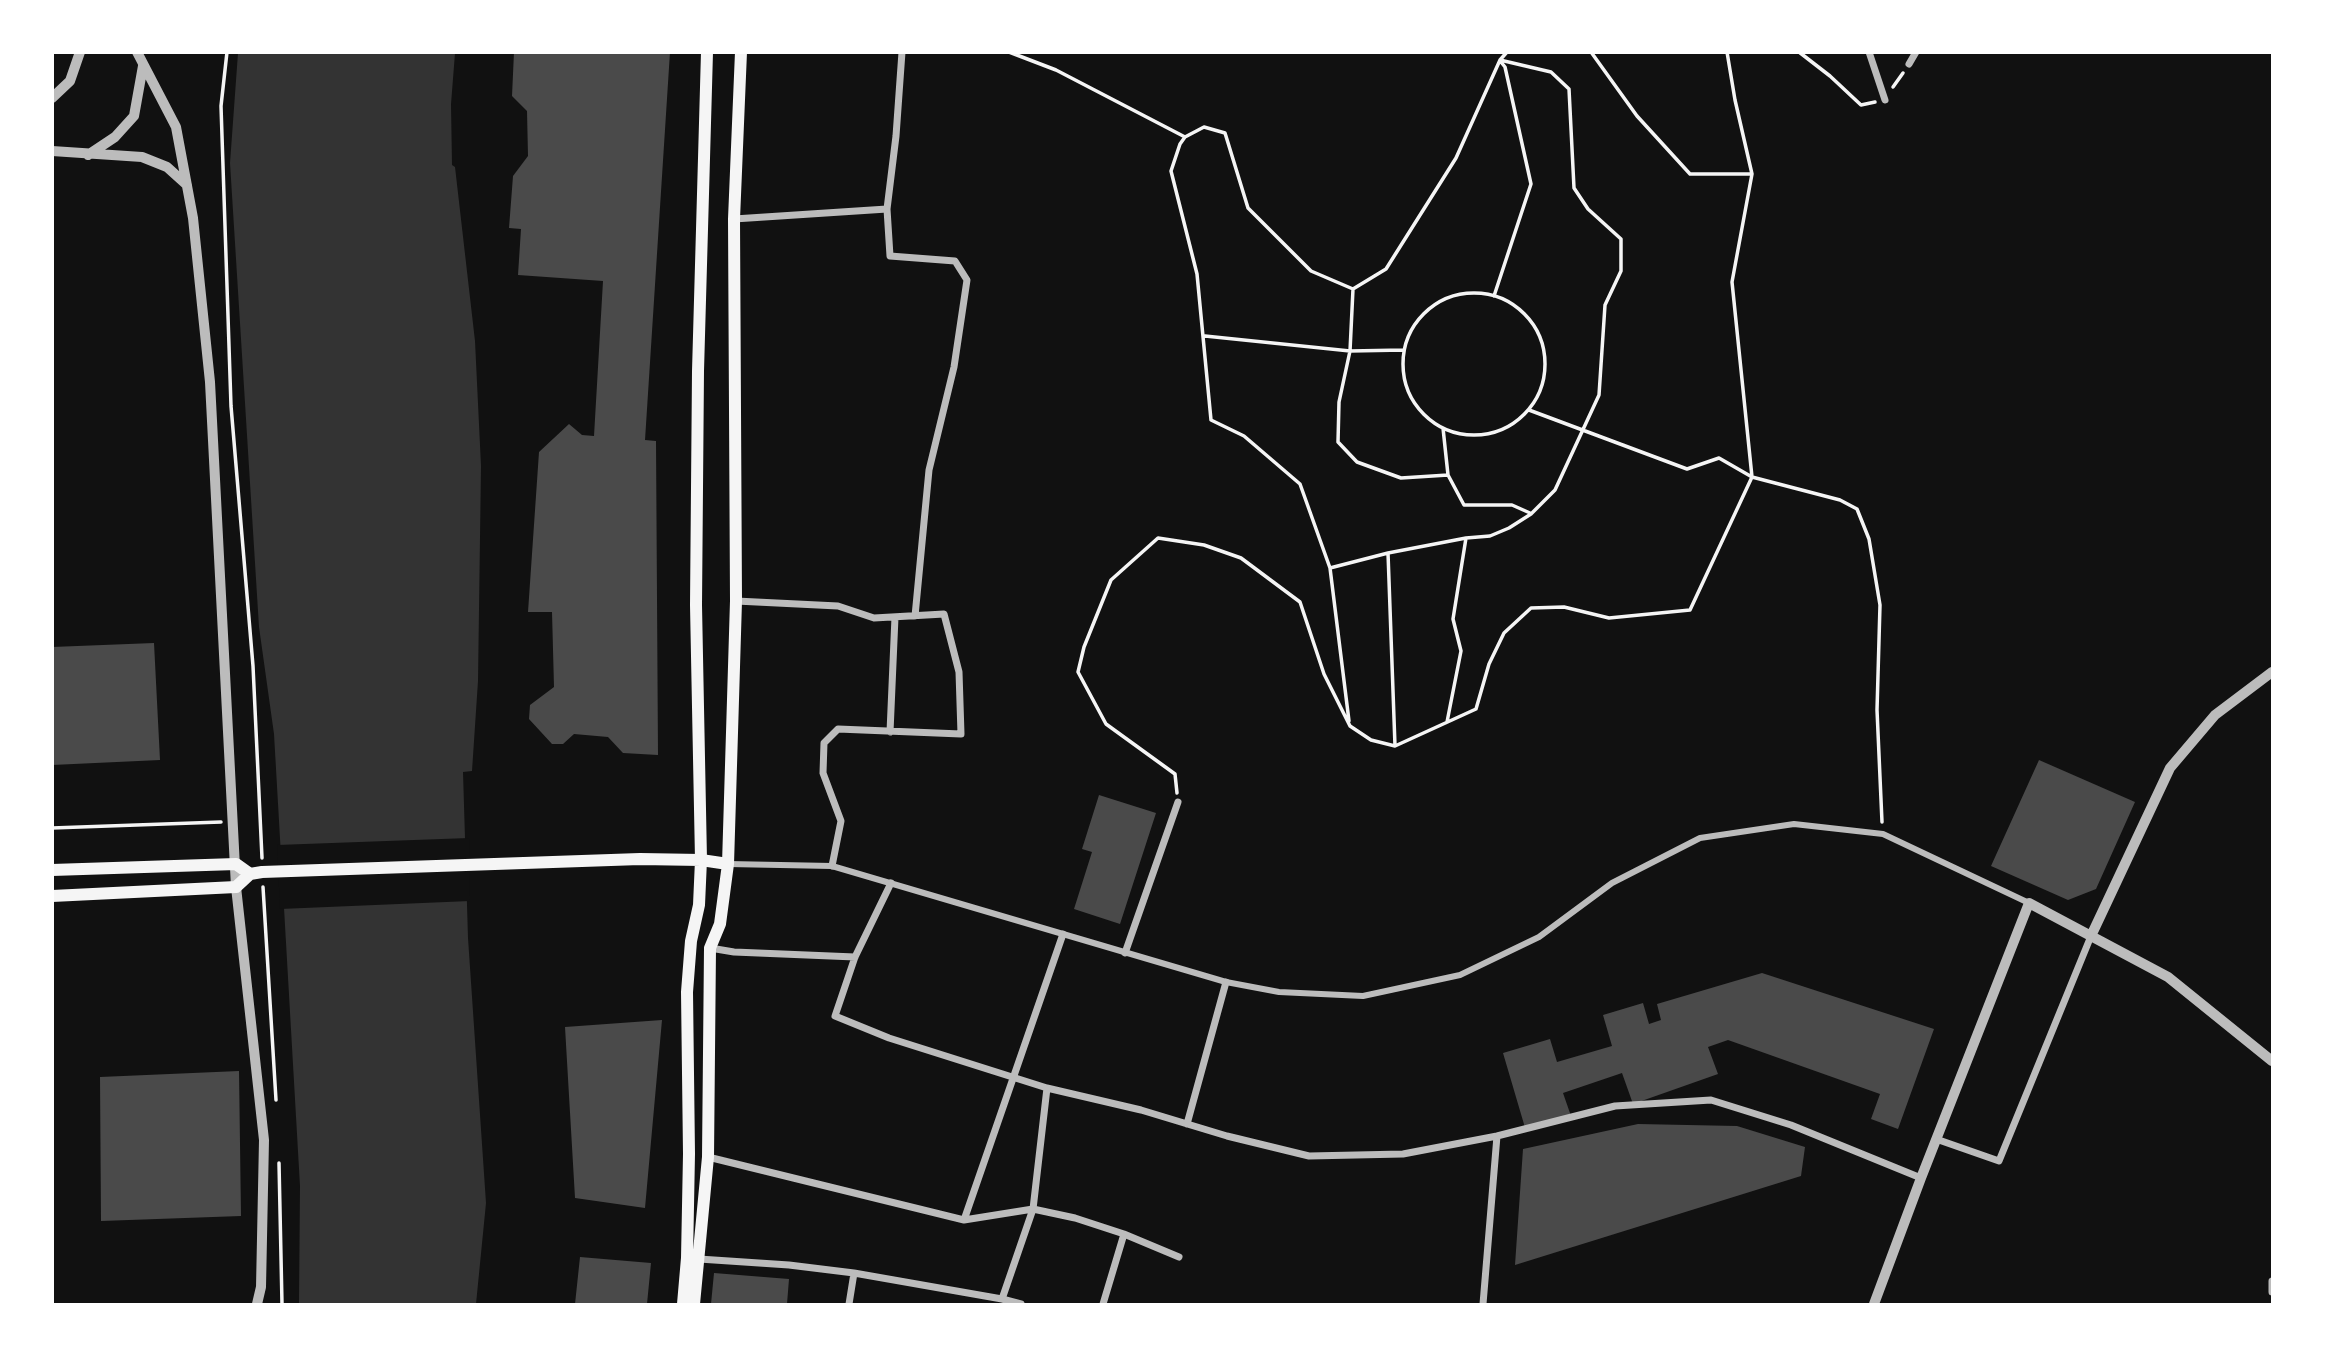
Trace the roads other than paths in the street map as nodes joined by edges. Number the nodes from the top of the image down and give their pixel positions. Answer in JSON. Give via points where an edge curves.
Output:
{"nodes":[{"id":1,"x":80,"y":52,"type":"edge"},
{"id":2,"x":138,"y":52,"type":"edge"},
{"id":3,"x":707,"y":52,"type":"edge"},
{"id":4,"x":741,"y":52,"type":"edge"},
{"id":5,"x":902,"y":52,"type":"edge"},
{"id":6,"x":1869,"y":52,"type":"edge"},
{"id":7,"x":1916,"y":52,"type":"edge"},
{"id":8,"x":1909,"y":64,"type":"road end"},
{"id":9,"x":143,"y":66,"type":"junction"},
{"id":10,"x":52,"y":98,"type":"edge"},
{"id":11,"x":1885,"y":100,"type":"road end"},
{"id":12,"x":52,"y":151,"type":"edge"},
{"id":13,"x":88,"y":155,"type":"junction"},
{"id":14,"x":187,"y":185,"type":"junction"},
{"id":15,"x":887,"y":209,"type":"junction"},
{"id":16,"x":734,"y":219,"type":"junction"},
{"id":17,"x":736,"y":601,"type":"junction"},
{"id":18,"x":915,"y":616,"type":"junction"},
{"id":19,"x":895,"y":617,"type":"junction"},
{"id":20,"x":2273,"y":672,"type":"edge"},
{"id":21,"x":890,"y":732,"type":"junction"},
{"id":22,"x":1178,"y":802,"type":"road end"},
{"id":23,"x":701,"y":860,"type":"junction"},
{"id":24,"x":236,"y":864,"type":"junction"},
{"id":25,"x":728,"y":864,"type":"junction"},
{"id":26,"x":832,"y":866,"type":"junction"},
{"id":27,"x":52,"y":870,"type":"edge"},
{"id":28,"x":260,"y":872,"type":"junction"},
{"id":29,"x":891,"y":883,"type":"junction"},
{"id":30,"x":236,"y":887,"type":"junction"},
{"id":31,"x":52,"y":896,"type":"edge"},
{"id":32,"x":2029,"y":903,"type":"junction"},
{"id":33,"x":1063,"y":934,"type":"junction"},
{"id":34,"x":2091,"y":936,"type":"junction"},
{"id":35,"x":710,"y":948,"type":"junction"},
{"id":36,"x":1125,"y":953,"type":"junction"},
{"id":37,"x":855,"y":957,"type":"junction"},
{"id":38,"x":1226,"y":982,"type":"junction"},
{"id":39,"x":2273,"y":1061,"type":"edge"},
{"id":40,"x":1014,"y":1077,"type":"junction"},
{"id":41,"x":1047,"y":1088,"type":"junction"},
{"id":42,"x":1187,"y":1124,"type":"junction"},
{"id":43,"x":1497,"y":1136,"type":"junction"},
{"id":44,"x":1936,"y":1139,"type":"junction"},
{"id":45,"x":708,"y":1157,"type":"junction"},
{"id":46,"x":1921,"y":1178,"type":"junction"},
{"id":47,"x":1033,"y":1209,"type":"junction"},
{"id":48,"x":964,"y":1220,"type":"junction"},
{"id":49,"x":1124,"y":1234,"type":"junction"},
{"id":50,"x":1179,"y":1257,"type":"dead end"},
{"id":51,"x":699,"y":1258,"type":"junction"},
{"id":52,"x":854,"y":1273,"type":"junction"},
{"id":53,"x":2273,"y":1281,"type":"edge"},
{"id":54,"x":2273,"y":1292,"type":"edge"},
{"id":55,"x":1002,"y":1299,"type":"junction"},
{"id":56,"x":257,"y":1304,"type":"edge"},
{"id":57,"x":683,"y":1304,"type":"edge"},
{"id":58,"x":694,"y":1304,"type":"edge"},
{"id":59,"x":849,"y":1304,"type":"edge"},
{"id":60,"x":1021,"y":1304,"type":"edge"},
{"id":61,"x":1103,"y":1304,"type":"edge"},
{"id":62,"x":1483,"y":1304,"type":"edge"},
{"id":63,"x":1874,"y":1304,"type":"edge"}],
"edges":[{"from":1,"to":10,"type":"street","via":[[70,81]]},
{"from":2,"to":9,"type":"street"},
{"from":3,"to":23,"type":"main road","via":[[696,605]]},
{"from":4,"to":16,"type":"main road"},
{"from":5,"to":15,"type":"street"},
{"from":6,"to":11,"type":"street"},
{"from":7,"to":8,"type":"street"},
{"from":9,"to":13,"type":"street","via":[[134,116],[115,137]]},
{"from":9,"to":14,"type":"street","via":[[176,127]]},
{"from":12,"to":13,"type":"street"},
{"from":13,"to":14,"type":"street","via":[[142,157],[167,167]]},
{"from":14,"to":24,"type":"street","via":[[210,382]]},
{"from":15,"to":16,"type":"street"},
{"from":15,"to":18,"type":"street","via":[[890,256],[955,261],[967,280],[954,367],[929,470]]},
{"from":16,"to":17,"type":"main road"},
{"from":17,"to":19,"type":"street","via":[[838,606],[874,618]]},
{"from":17,"to":25,"type":"main road"},
{"from":18,"to":19,"type":"street"},
{"from":18,"to":21,"type":"street","via":[[944,614],[959,672],[961,734]]},
{"from":19,"to":21,"type":"street"},
{"from":20,"to":34,"type":"street","via":[[2215,715],[2170,768]]},
{"from":21,"to":26,"type":"street","via":[[838,729],[824,743],[823,773],[841,821]]},
{"from":22,"to":36,"type":"street"},
{"from":23,"to":25,"type":"main road"},
{"from":23,"to":28,"type":"main road"},
{"from":23,"to":57,"type":"main road","via":[[687,992],[689,1154]]},
{"from":24,"to":27,"type":"main road"},
{"from":24,"to":28,"type":"main road"},
{"from":24,"to":30,"type":"street"},
{"from":25,"to":26,"type":"street"},
{"from":25,"to":35,"type":"main road","via":[[720,924]]},
{"from":26,"to":29,"type":"street"},
{"from":28,"to":30,"type":"main road"},
{"from":29,"to":33,"type":"street"},
{"from":29,"to":37,"type":"street"},
{"from":30,"to":31,"type":"main road"},
{"from":30,"to":56,"type":"street","via":[[264,1140]]},
{"from":32,"to":34,"type":"street"},
{"from":32,"to":38,"type":"street","via":[[1883,834],[1794,824],[1700,838],[1612,883],[1539,937],[1460,975],[1363,996],[1279,992]]},
{"from":32,"to":44,"type":"street"},
{"from":33,"to":36,"type":"street"},
{"from":33,"to":40,"type":"street"},
{"from":34,"to":39,"type":"street","via":[[2168,976]]},
{"from":34,"to":44,"type":"street","via":[[1998,1161]]},
{"from":35,"to":37,"type":"street"},
{"from":35,"to":45,"type":"main road"},
{"from":36,"to":38,"type":"street"},
{"from":37,"to":40,"type":"street","via":[[835,1016]]},
{"from":38,"to":42,"type":"street"},
{"from":40,"to":41,"type":"street"},
{"from":40,"to":48,"type":"street"},
{"from":41,"to":42,"type":"street"},
{"from":41,"to":47,"type":"street"},
{"from":42,"to":43,"type":"street","via":[[1309,1156],[1403,1154]]},
{"from":43,"to":46,"type":"street","via":[[1615,1106],[1711,1100],[1791,1125]]},
{"from":43,"to":62,"type":"street"},
{"from":44,"to":46,"type":"street"},
{"from":45,"to":48,"type":"street"},
{"from":45,"to":51,"type":"main road"},
{"from":46,"to":63,"type":"street"},
{"from":47,"to":48,"type":"street"},
{"from":47,"to":49,"type":"street"},
{"from":47,"to":55,"type":"street"},
{"from":49,"to":50,"type":"street"},
{"from":49,"to":61,"type":"street"},
{"from":51,"to":52,"type":"street"},
{"from":51,"to":58,"type":"main road"},
{"from":52,"to":55,"type":"street"},
{"from":52,"to":59,"type":"street"},
{"from":53,"to":54,"type":"street"},
{"from":55,"to":60,"type":"street"}]}
